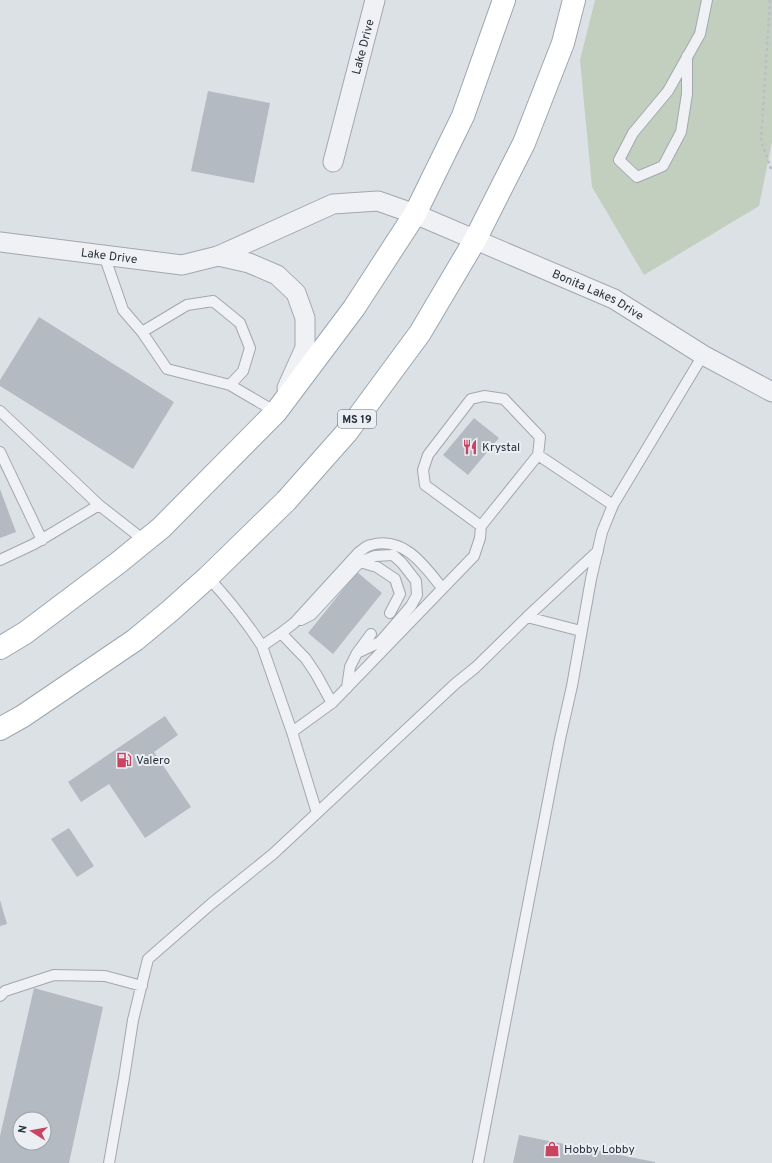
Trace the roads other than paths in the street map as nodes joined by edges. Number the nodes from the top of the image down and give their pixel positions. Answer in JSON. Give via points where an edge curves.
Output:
{"nodes":[{"id":1,"x":375,"y":0,"type":"edge"},
{"id":2,"x":504,"y":0,"type":"edge"},
{"id":3,"x":574,"y":0,"type":"edge"},
{"id":4,"x":706,"y":0,"type":"edge"},
{"id":5,"x":687,"y":56,"type":"junction"},
{"id":6,"x":333,"y":162,"type":"dead end"},
{"id":7,"x":415,"y":214,"type":"junction"},
{"id":8,"x":475,"y":240,"type":"junction"},
{"id":9,"x":0,"y":242,"type":"edge"},
{"id":10,"x":104,"y":255,"type":"junction"},
{"id":11,"x":218,"y":256,"type":"junction"},
{"id":12,"x":142,"y":332,"type":"junction"},
{"id":13,"x":704,"y":355,"type":"junction"},
{"id":14,"x":230,"y":385,"type":"junction"},
{"id":15,"x":772,"y":392,"type":"edge"},
{"id":16,"x":0,"y":411,"type":"edge"},
{"id":17,"x":276,"y":412,"type":"junction"},
{"id":18,"x":0,"y":452,"type":"edge"},
{"id":19,"x":538,"y":455,"type":"junction"},
{"id":20,"x":613,"y":504,"type":"junction"},
{"id":21,"x":99,"y":505,"type":"junction"},
{"id":22,"x":481,"y":526,"type":"junction"},
{"id":23,"x":42,"y":540,"type":"junction"},
{"id":24,"x":145,"y":541,"type":"junction"},
{"id":25,"x":598,"y":551,"type":"junction"},
{"id":26,"x":0,"y":560,"type":"edge"},
{"id":27,"x":360,"y":562,"type":"junction"},
{"id":28,"x":208,"y":577,"type":"junction"},
{"id":29,"x":442,"y":588,"type":"junction"},
{"id":30,"x":390,"y":613,"type":"dead end"},
{"id":31,"x":527,"y":617,"type":"junction"},
{"id":32,"x":294,"y":623,"type":"junction"},
{"id":33,"x":581,"y":631,"type":"junction"},
{"id":34,"x":281,"y":633,"type":"junction"},
{"id":35,"x":371,"y":634,"type":"dead end"},
{"id":36,"x":262,"y":646,"type":"junction"},
{"id":37,"x":0,"y":648,"type":"edge"},
{"id":38,"x":357,"y":653,"type":"junction"},
{"id":39,"x":347,"y":688,"type":"junction"},
{"id":40,"x":332,"y":703,"type":"junction"},
{"id":41,"x":0,"y":729,"type":"edge"},
{"id":42,"x":292,"y":732,"type":"junction"},
{"id":43,"x":317,"y":813,"type":"junction"},
{"id":44,"x":142,"y":986,"type":"junction"},
{"id":45,"x":0,"y":996,"type":"edge"},
{"id":46,"x":109,"y":1163,"type":"edge"},
{"id":47,"x":478,"y":1163,"type":"edge"}],
"edges":[{"from":1,"to":6,"type":"street","name":"Lake Drive"},
{"from":2,"to":7,"type":"main road","via":[[463,116]]},
{"from":3,"to":8,"type":"main road","number":"MS 19","via":[[563,43],[524,143]]},
{"from":4,"to":5,"type":"lane","via":[[700,34]]},
{"from":5,"to":5,"type":"lane","via":[[668,91],[633,133],[619,160],[637,177],[663,166],[680,132],[687,94]]},
{"from":7,"to":8,"type":"street","name":"Bonita Lakes Drive"},
{"from":7,"to":11,"type":"street","name":"Lake Drive","via":[[378,201],[333,204]]},
{"from":7,"to":17,"type":"main road","via":[[354,308]]},
{"from":8,"to":13,"type":"street","name":"Bonita Lakes Drive","via":[[614,299]]},
{"from":8,"to":28,"type":"main road","number":"MS 19","via":[[420,333],[347,432],[286,501]]},
{"from":9,"to":10,"type":"street","name":"Lake Drive"},
{"from":10,"to":11,"type":"street","name":"Lake Drive","via":[[182,265]]},
{"from":10,"to":12,"type":"lane","via":[[123,310]]},
{"from":11,"to":17,"type":"street","name":"Lake Drive","via":[[249,263],[277,276],[296,293],[305,318],[305,348]]},
{"from":12,"to":14,"type":"lane","via":[[167,369]]},
{"from":12,"to":14,"type":"lane","via":[[187,304],[213,301],[240,323],[250,348],[243,371]]},
{"from":13,"to":15,"type":"street","name":"Bonita Lakes Drive"},
{"from":13,"to":20,"type":"lane"},
{"from":14,"to":17,"type":"lane"},
{"from":16,"to":21,"type":"lane"},
{"from":17,"to":24,"type":"main road"},
{"from":18,"to":23,"type":"lane"},
{"from":19,"to":20,"type":"lane"},
{"from":19,"to":22,"type":"lane"},
{"from":19,"to":22,"type":"lane","via":[[540,437],[504,399],[484,396],[472,399],[428,455],[423,470],[424,484]]},
{"from":20,"to":25,"type":"lane"},
{"from":21,"to":23,"type":"lane"},
{"from":21,"to":24,"type":"lane"},
{"from":22,"to":29,"type":"lane","via":[[474,556]]},
{"from":23,"to":26,"type":"lane"},
{"from":24,"to":37,"type":"main road","via":[[25,633]]},
{"from":25,"to":31,"type":"lane"},
{"from":25,"to":33,"type":"lane"},
{"from":27,"to":30,"type":"lane","via":[[377,567],[395,579],[400,594]]},
{"from":27,"to":32,"type":"lane","via":[[311,615]]},
{"from":27,"to":38,"type":"lane","via":[[375,556],[392,555],[416,581],[417,595],[411,606],[380,642]]},
{"from":28,"to":36,"type":"lane","via":[[229,600]]},
{"from":28,"to":41,"type":"main road","number":"MS 19","via":[[136,640]]},
{"from":29,"to":32,"type":"lane","via":[[419,560],[401,546],[386,543],[370,545],[358,553]]},
{"from":29,"to":39,"type":"lane"},
{"from":31,"to":33,"type":"lane"},
{"from":31,"to":43,"type":"lane"},
{"from":32,"to":34,"type":"lane"},
{"from":33,"to":47,"type":"lane"},
{"from":34,"to":36,"type":"lane"},
{"from":34,"to":40,"type":"lane","via":[[306,659]]},
{"from":35,"to":38,"type":"lane"},
{"from":36,"to":42,"type":"lane"},
{"from":38,"to":39,"type":"lane","via":[[350,667]]},
{"from":39,"to":40,"type":"lane"},
{"from":40,"to":42,"type":"lane"},
{"from":42,"to":43,"type":"lane"},
{"from":43,"to":44,"type":"lane","via":[[273,854],[148,959]]},
{"from":44,"to":45,"type":"lane","via":[[105,976],[54,976],[5,991]]},
{"from":44,"to":46,"type":"lane","via":[[133,1020]]}]}
